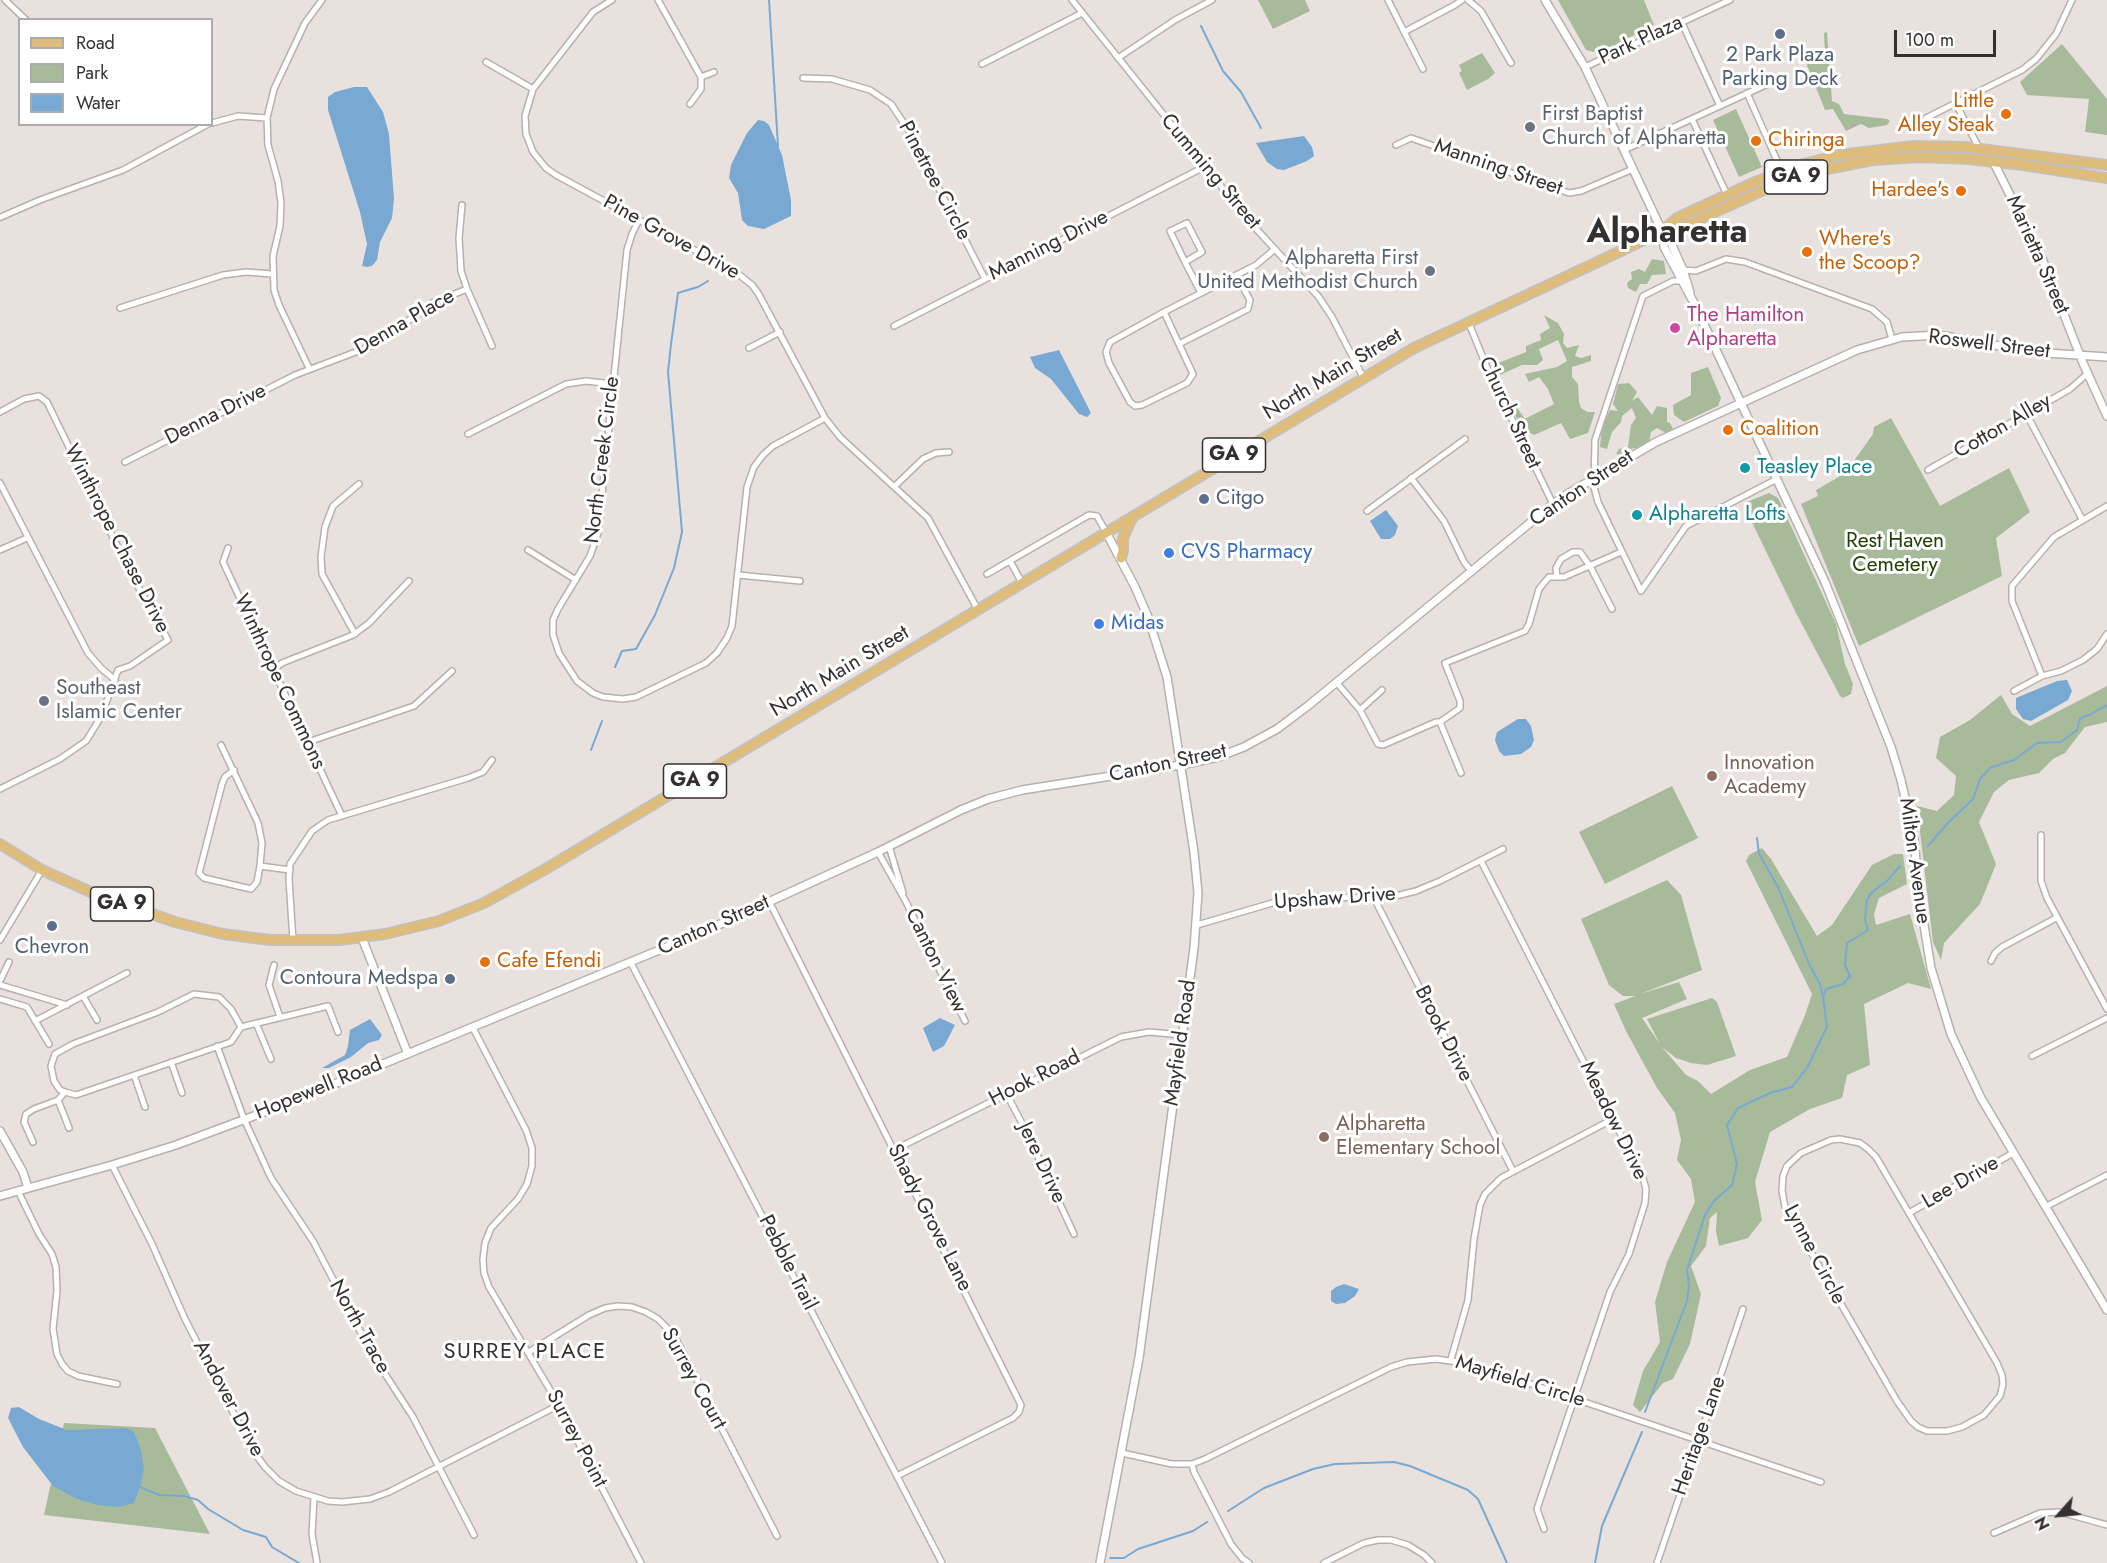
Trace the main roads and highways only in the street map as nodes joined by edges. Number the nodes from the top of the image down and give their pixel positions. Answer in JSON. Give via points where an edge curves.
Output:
{"nodes":[{"id":1,"x":1979,"y":148,"type":"junction"},
{"id":2,"x":2036,"y":157,"type":"junction"},
{"id":3,"x":1939,"y":158,"type":"junction"},
{"id":4,"x":1993,"y":161,"type":"junction"},
{"id":5,"x":2107,"y":165,"type":"edge"},
{"id":6,"x":1784,"y":176,"type":"junction"},
{"id":7,"x":2107,"y":178,"type":"edge"},
{"id":8,"x":1662,"y":231,"type":"junction"},
{"id":9,"x":1132,"y":516,"type":"junction"},
{"id":10,"x":1121,"y":558,"type":"road end"},
{"id":11,"x":0,"y":844,"type":"edge"}],
"edges":[{"from":1,"to":2,"type":"main road","number":"GA 9"},
{"from":1,"to":3,"type":"main road","via":[[1975,154],[1948,153]]},
{"from":1,"to":6,"type":"main road","number":"GA 9","via":[[1914,146],[1872,150],[1819,160]]},
{"from":2,"to":4,"type":"main road","via":[[2029,161],[1998,156]]},
{"from":2,"to":5,"type":"main road","number":"GA 9"},
{"from":3,"to":4,"type":"main road","number":"GA 9"},
{"from":3,"to":6,"type":"main road","number":"GA 9","via":[[1873,160]]},
{"from":4,"to":7,"type":"main road","number":"GA 9"},
{"from":6,"to":8,"type":"main road","number":"GA 9","via":[[1682,227]]},
{"from":6,"to":8,"type":"main road","number":"GA 9","via":[[1728,195],[1677,218]]},
{"from":8,"to":9,"type":"main road","name":"North Main Street","number":"GA 9","via":[[1414,348]]},
{"from":9,"to":10,"type":"main road","via":[[1123,538]]},
{"from":9,"to":11,"type":"main road","name":"North Main Street","number":"GA 9","via":[[508,891],[439,921],[362,938],[315,942],[245,938],[188,926],[98,896],[42,870]]}]}
